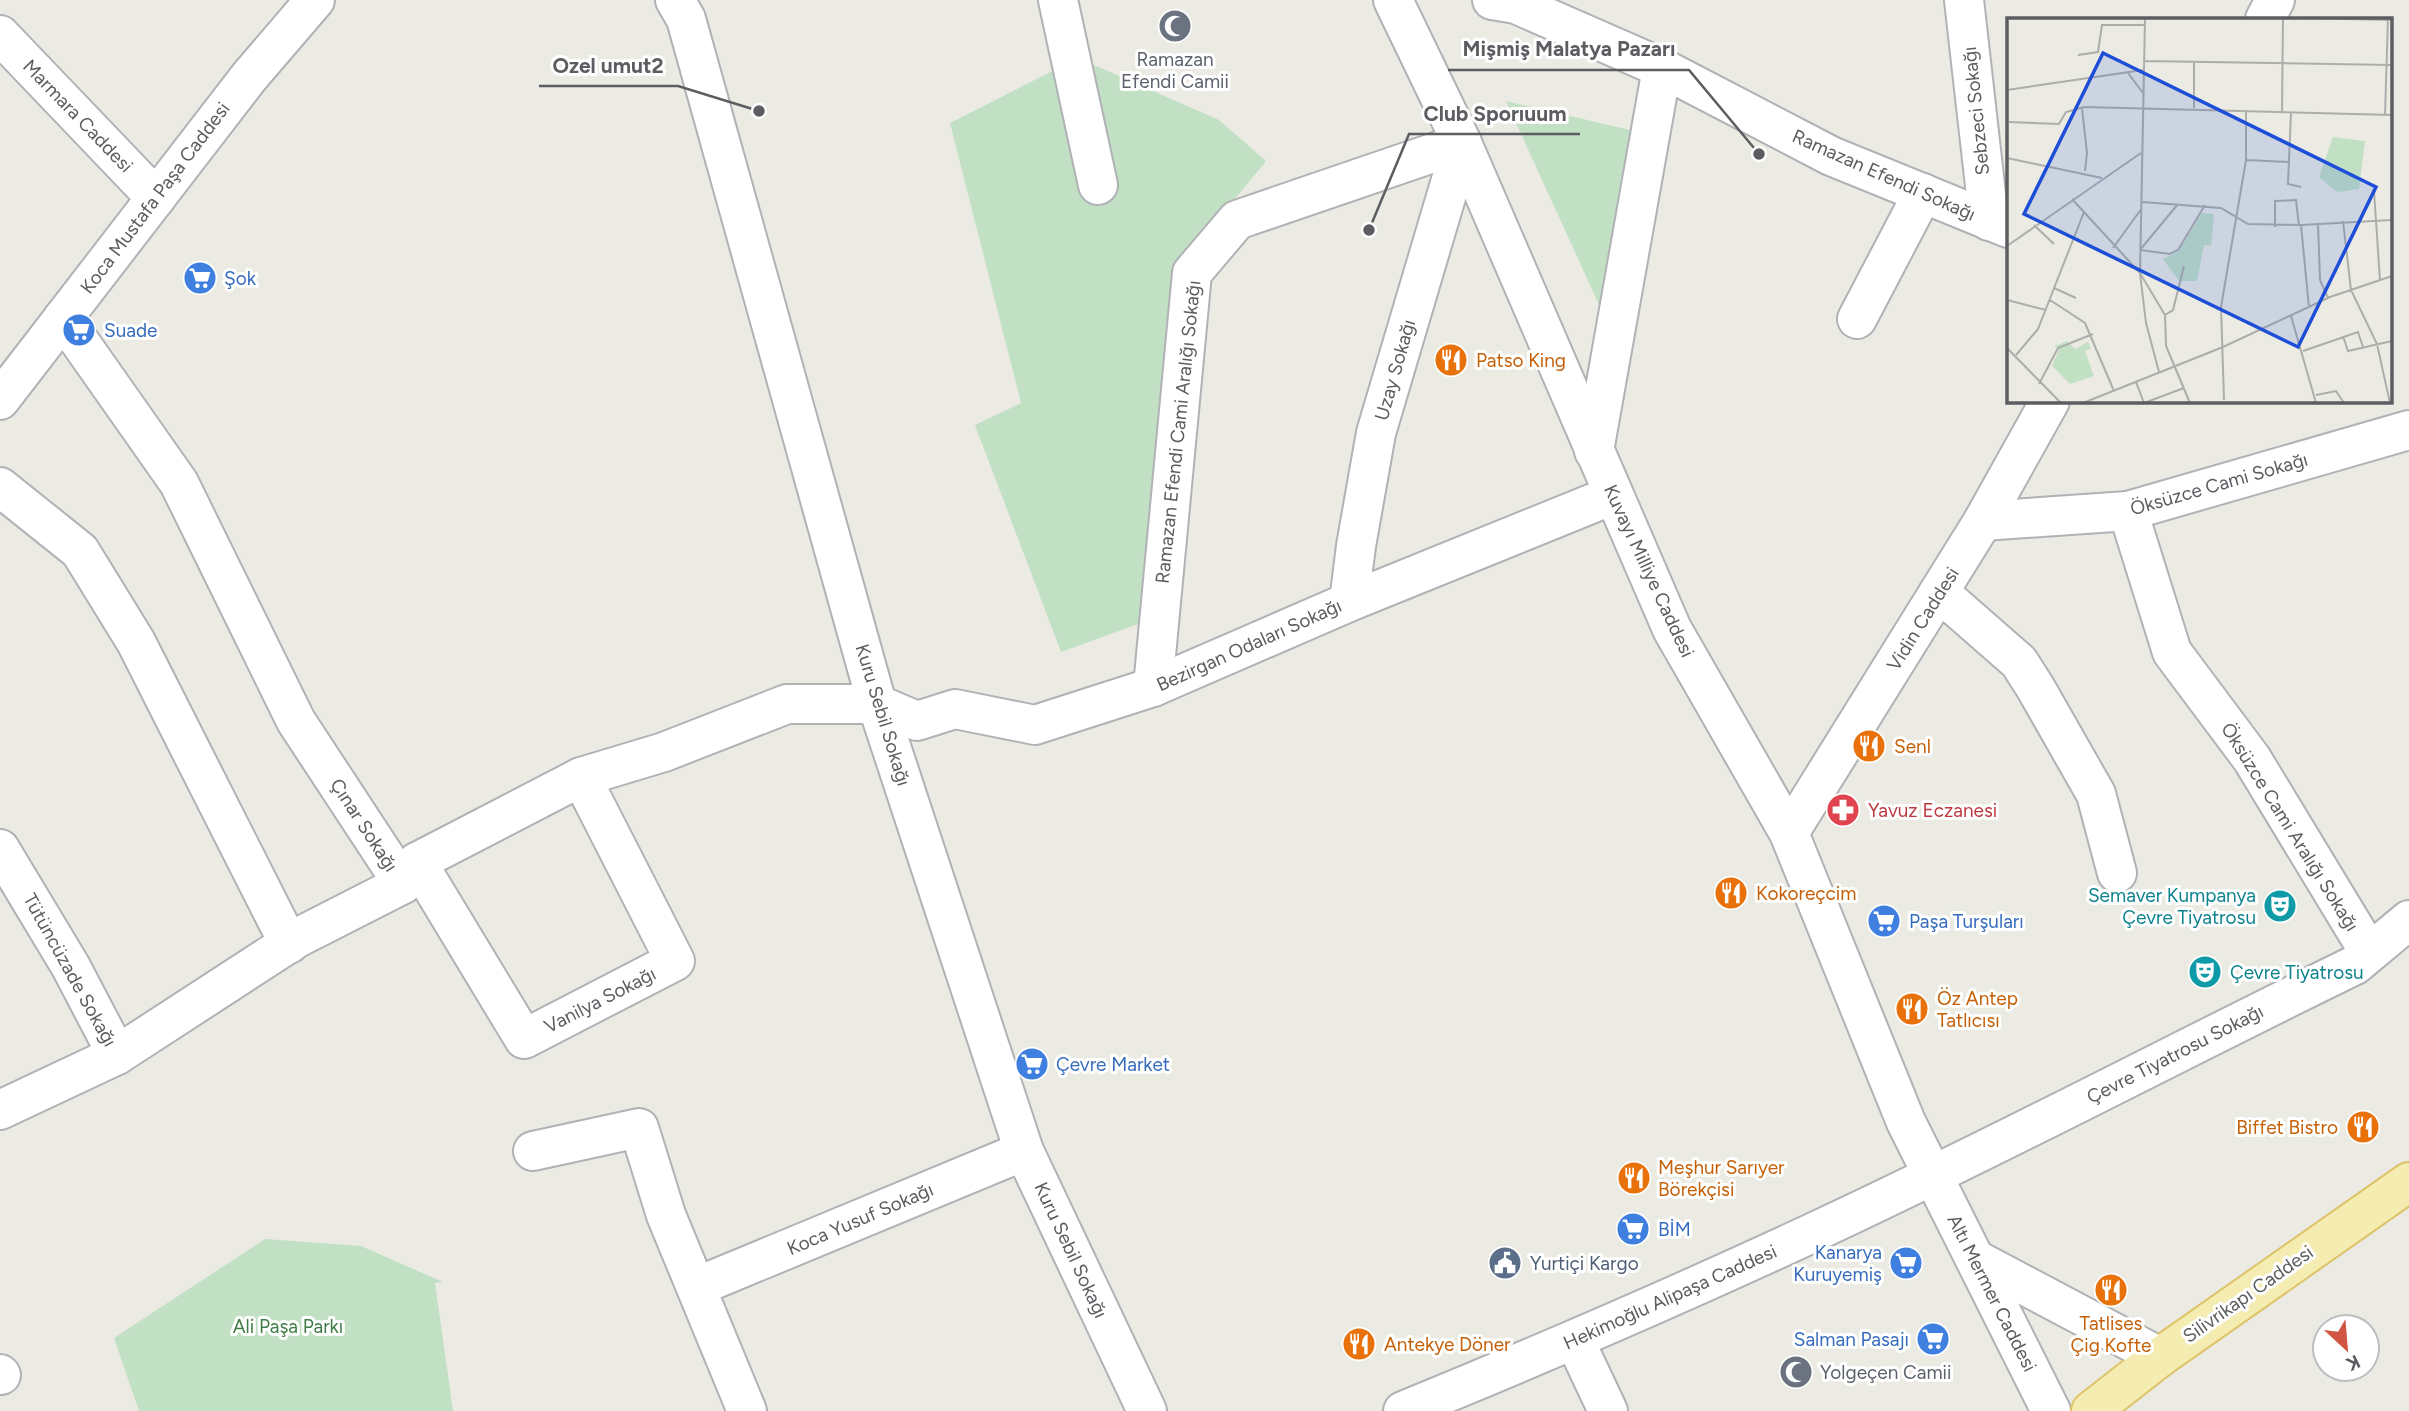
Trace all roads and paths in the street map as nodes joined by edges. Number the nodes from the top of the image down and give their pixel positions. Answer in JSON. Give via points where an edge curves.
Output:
{"nodes":[{"id":1,"x":315,"y":0,"type":"edge"},
{"id":2,"x":675,"y":0,"type":"edge"},
{"id":3,"x":1058,"y":0,"type":"edge"},
{"id":4,"x":1394,"y":0,"type":"edge"},
{"id":5,"x":1492,"y":0,"type":"edge"},
{"id":6,"x":1964,"y":0,"type":"edge"},
{"id":7,"x":2276,"y":0,"type":"edge"},
{"id":8,"x":1544,"y":7,"type":"edge"},
{"id":9,"x":2266,"y":18,"type":"edge"},
{"id":10,"x":0,"y":35,"type":"edge"},
{"id":11,"x":1662,"y":68,"type":"junction"},
{"id":12,"x":1462,"y":143,"type":"junction"},
{"id":13,"x":1098,"y":185,"type":"dead end"},
{"id":14,"x":1923,"y":193,"type":"junction"},
{"id":15,"x":156,"y":198,"type":"junction"},
{"id":16,"x":1998,"y":225,"type":"edge"},
{"id":17,"x":63,"y":318,"type":"junction"},
{"id":18,"x":1857,"y":319,"type":"dead end"},
{"id":19,"x":0,"y":400,"type":"edge"},
{"id":20,"x":2049,"y":402,"type":"edge"},
{"id":21,"x":2409,"y":430,"type":"edge"},
{"id":22,"x":1594,"y":451,"type":"junction"},
{"id":23,"x":0,"y":487,"type":"edge"},
{"id":24,"x":1613,"y":495,"type":"junction"},
{"id":25,"x":2128,"y":511,"type":"junction"},
{"id":26,"x":1983,"y":521,"type":"junction"},
{"id":27,"x":1939,"y":592,"type":"junction"},
{"id":28,"x":1349,"y":601,"type":"junction"},
{"id":29,"x":1153,"y":687,"type":"junction"},
{"id":30,"x":877,"y":704,"type":"junction"},
{"id":31,"x":581,"y":777,"type":"junction"},
{"id":32,"x":1789,"y":833,"type":"junction"},
{"id":33,"x":0,"y":849,"type":"edge"},
{"id":34,"x":410,"y":873,"type":"junction"},
{"id":35,"x":2117,"y":873,"type":"dead end"},
{"id":36,"x":2409,"y":920,"type":"edge"},
{"id":37,"x":289,"y":944,"type":"junction"},
{"id":38,"x":2369,"y":952,"type":"junction"},
{"id":39,"x":117,"y":1055,"type":"junction"},
{"id":40,"x":0,"y":1110,"type":"edge"},
{"id":41,"x":533,"y":1151,"type":"dead end"},
{"id":42,"x":1024,"y":1151,"type":"junction"},
{"id":43,"x":1933,"y":1175,"type":"junction"},
{"id":44,"x":2409,"y":1182,"type":"edge"},
{"id":45,"x":1977,"y":1260,"type":"junction"},
{"id":46,"x":696,"y":1287,"type":"junction"},
{"id":47,"x":1575,"y":1340,"type":"junction"},
{"id":48,"x":2160,"y":1357,"type":"junction"},
{"id":49,"x":747,"y":1411,"type":"edge"},
{"id":50,"x":1147,"y":1411,"type":"edge"},
{"id":51,"x":1404,"y":1411,"type":"edge"},
{"id":52,"x":1608,"y":1411,"type":"edge"},
{"id":53,"x":2051,"y":1411,"type":"edge"},
{"id":54,"x":2091,"y":1411,"type":"edge"}],
"edges":[{"from":1,"to":15,"type":"street","name":"Koca Mustafa Paşa Caddesi","via":[[248,77]]},
{"from":2,"to":30,"type":"street","name":"Kuru Sebil Sokağı","via":[[686,19]]},
{"from":3,"to":13,"type":"street"},
{"from":4,"to":12,"type":"street","name":"Kuvayı Milliye Caddesi"},
{"from":5,"to":8,"type":"street","name":"Ramazan Efendi Sokağı"},
{"from":6,"to":16,"type":"street","name":"Sebzeci Sokağı"},
{"from":7,"to":9,"type":"street"},
{"from":8,"to":11,"type":"street","name":"Ramazan Efendi Sokağı"},
{"from":10,"to":15,"type":"street","name":"Marmara Caddesi"},
{"from":11,"to":14,"type":"street","name":"Ramazan Efendi Sokağı","via":[[1831,156]]},
{"from":11,"to":22,"type":"street"},
{"from":12,"to":22,"type":"street","name":"Kuvayı Milliye Caddesi"},
{"from":12,"to":28,"type":"street","name":"Uzay Sokağı","via":[[1376,433]]},
{"from":12,"to":29,"type":"street","name":"Ramazan Efendi Cami Aralığı Sokağı","via":[[1237,220],[1192,273]]},
{"from":14,"to":16,"type":"street","name":"Ramazan Efendi Sokağı"},
{"from":14,"to":18,"type":"street"},
{"from":15,"to":17,"type":"street","name":"Koca Mustafa Paşa Caddesi"},
{"from":17,"to":19,"type":"street","name":"Koca Mustafa Paşa Caddesi"},
{"from":17,"to":34,"type":"street","name":"Çınar Sokağı","via":[[179,483],[296,721]]},
{"from":20,"to":26,"type":"street","name":"Vidin Caddesi"},
{"from":21,"to":25,"type":"street","name":"Öksüzce Cami Sokağı"},
{"from":22,"to":24,"type":"street","name":"Kuvayı Milliye Caddesi"},
{"from":23,"to":37,"type":"street","via":[[80,551],[136,642]]},
{"from":24,"to":28,"type":"street","name":"Bezirgan Odaları Sokağı"},
{"from":24,"to":32,"type":"street","name":"Kuvayı Milliye Caddesi","via":[[1672,629]]},
{"from":25,"to":26,"type":"street","name":"Öksüzce Cami Sokağı"},
{"from":25,"to":38,"type":"street","name":"Öksüzce Cami Aralığı Sokağı","via":[[2172,652],[2252,759]]},
{"from":26,"to":27,"type":"street","name":"Vidin Caddesi"},
{"from":27,"to":32,"type":"street","name":"Vidin Caddesi"},
{"from":27,"to":35,"type":"street","via":[[2019,662],[2035,687],[2096,794]]},
{"from":28,"to":29,"type":"street","name":"Bezirgan Odaları Sokağı"},
{"from":29,"to":30,"type":"street","name":"Bezirgan Odaları Sokağı","via":[[1035,725],[955,709],[917,721]]},
{"from":30,"to":31,"type":"street","name":"Çınar Sokağı","via":[[787,704],[664,752]]},
{"from":30,"to":42,"type":"street","name":"Kuru Sebil Sokağı"},
{"from":31,"to":34,"type":"street","name":"Çınar Sokağı"},
{"from":31,"to":34,"type":"street","name":"Vanilya Sokağı","via":[[675,961],[524,1039]]},
{"from":32,"to":43,"type":"street","name":"Kuvayı Milliye Caddesi","via":[[1906,1122]]},
{"from":33,"to":39,"type":"street","name":"Tütüncüzade Sokağı"},
{"from":34,"to":37,"type":"street"},
{"from":36,"to":38,"type":"street","name":"Çevre Tiyatrosu Sokağı"},
{"from":37,"to":39,"type":"street"},
{"from":38,"to":43,"type":"street","name":"Çevre Tiyatrosu Sokağı","via":[[2355,965]]},
{"from":39,"to":40,"type":"street"},
{"from":41,"to":46,"type":"street","via":[[639,1128],[666,1216]]},
{"from":42,"to":46,"type":"street","name":"Koca Yusuf Sokağı"},
{"from":42,"to":50,"type":"street","name":"Kuru Sebil Sokağı"},
{"from":43,"to":45,"type":"street","name":"Altı Mermer Caddesi"},
{"from":43,"to":47,"type":"street","name":"Hekimoğlu Alipaşa Caddesi"},
{"from":44,"to":48,"type":"main road","name":"Silivrikapı Caddesi"},
{"from":45,"to":48,"type":"street"},
{"from":45,"to":53,"type":"street","name":"Altı Mermer Caddesi"},
{"from":46,"to":49,"type":"street"},
{"from":47,"to":51,"type":"street","name":"Hekimoğlu Alipaşa Caddesi"},
{"from":47,"to":52,"type":"street"},
{"from":48,"to":54,"type":"main road","name":"Silivrikapı Caddesi"}]}
